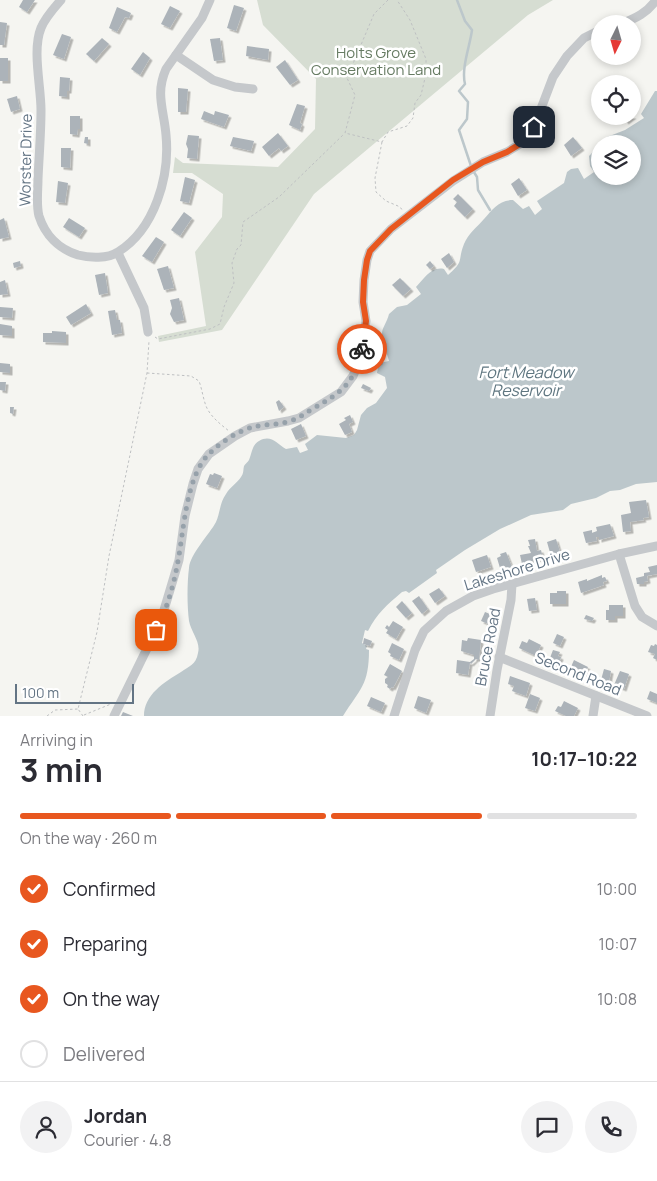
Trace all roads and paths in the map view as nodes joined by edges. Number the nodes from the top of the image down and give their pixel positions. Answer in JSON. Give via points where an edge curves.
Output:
{"nodes":[{"id":1,"x":61,"y":0,"type":"edge"},
{"id":2,"x":210,"y":0,"type":"edge"},
{"id":3,"x":388,"y":0,"type":"edge"},
{"id":4,"x":397,"y":0,"type":"edge"},
{"id":5,"x":656,"y":0,"type":"edge"},
{"id":6,"x":640,"y":15,"type":"edge"},
{"id":7,"x":591,"y":34,"type":"edge"},
{"id":8,"x":176,"y":55,"type":"junction"},
{"id":9,"x":252,"y":90,"type":"dead end"},
{"id":10,"x":345,"y":133,"type":"junction"},
{"id":11,"x":382,"y":142,"type":"junction"},
{"id":12,"x":409,"y":216,"type":"junction"},
{"id":13,"x":118,"y":252,"type":"junction"},
{"id":14,"x":148,"y":332,"type":"junction"},
{"id":15,"x":147,"y":374,"type":"junction"},
{"id":16,"x":235,"y":436,"type":"junction"},
{"id":17,"x":657,"y":546,"type":"edge"},
{"id":18,"x":619,"y":554,"type":"junction"},
{"id":19,"x":512,"y":584,"type":"junction"},
{"id":20,"x":657,"y":626,"type":"edge"},
{"id":21,"x":499,"y":657,"type":"junction"},
{"id":22,"x":596,"y":696,"type":"junction"},
{"id":23,"x":121,"y":702,"type":"junction"},
{"id":24,"x":78,"y":709,"type":"junction"},
{"id":25,"x":47,"y":716,"type":"edge"},
{"id":26,"x":83,"y":716,"type":"edge"},
{"id":27,"x":114,"y":716,"type":"edge"},
{"id":28,"x":394,"y":716,"type":"edge"},
{"id":29,"x":490,"y":716,"type":"edge"},
{"id":30,"x":593,"y":716,"type":"edge"},
{"id":31,"x":647,"y":716,"type":"edge"}],
"edges":[{"from":1,"to":13,"type":"street","name":"Worster Drive","via":[[41,27],[38,41],[41,109],[39,214],[50,236],[71,252],[95,257]]},
{"from":2,"to":8,"type":"street","name":"Worster Drive","via":[[202,18]]},
{"from":3,"to":10,"type":"path","via":[[374,14],[347,78],[355,95]]},
{"from":4,"to":11,"type":"path","via":[[410,20],[426,59],[426,74],[413,118],[407,126],[388,132]]},
{"from":5,"to":6,"type":"street"},
{"from":7,"to":12,"type":"street","via":[[567,56],[553,77],[534,127],[525,141],[453,180]]},
{"from":8,"to":9,"type":"street","via":[[213,80]]},
{"from":8,"to":13,"type":"street","name":"Worster Drive","via":[[166,69],[161,86],[167,149],[160,197],[132,242]]},
{"from":10,"to":11,"type":"path"},
{"from":10,"to":14,"type":"path","via":[[279,198],[243,222],[241,245],[232,263],[234,283],[220,324],[210,329],[158,339]]},
{"from":11,"to":12,"type":"path","via":[[375,178],[376,192]]},
{"from":12,"to":16,"type":"street","via":[[370,251],[364,280],[366,321],[360,359],[341,392],[298,418],[250,428]]},
{"from":13,"to":14,"type":"street","via":[[144,308]]},
{"from":14,"to":15,"type":"path"},
{"from":15,"to":16,"type":"path","via":[[191,376],[199,381],[208,411]]},
{"from":15,"to":24,"type":"path","via":[[109,556],[96,640]]},
{"from":16,"to":23,"type":"street","via":[[209,454],[198,469],[185,516],[179,560],[164,610]]},
{"from":17,"to":18,"type":"street","name":"Lakeshore Drive"},
{"from":18,"to":19,"type":"street","name":"Lakeshore Drive"},
{"from":18,"to":20,"type":"street","via":[[635,606],[642,617]]},
{"from":19,"to":21,"type":"street","name":"Bruce Road"},
{"from":19,"to":28,"type":"street","name":"Lakeshore Drive","via":[[469,598],[446,611],[424,631]]},
{"from":21,"to":22,"type":"street","name":"Second Road"},
{"from":21,"to":29,"type":"street","name":"Bruce Road"},
{"from":22,"to":30,"type":"street"},
{"from":22,"to":31,"type":"street","name":"Second Road"},
{"from":23,"to":26,"type":"path"},
{"from":23,"to":27,"type":"street"},
{"from":24,"to":25,"type":"path","via":[[55,710]]},
{"from":24,"to":26,"type":"path"}]}
